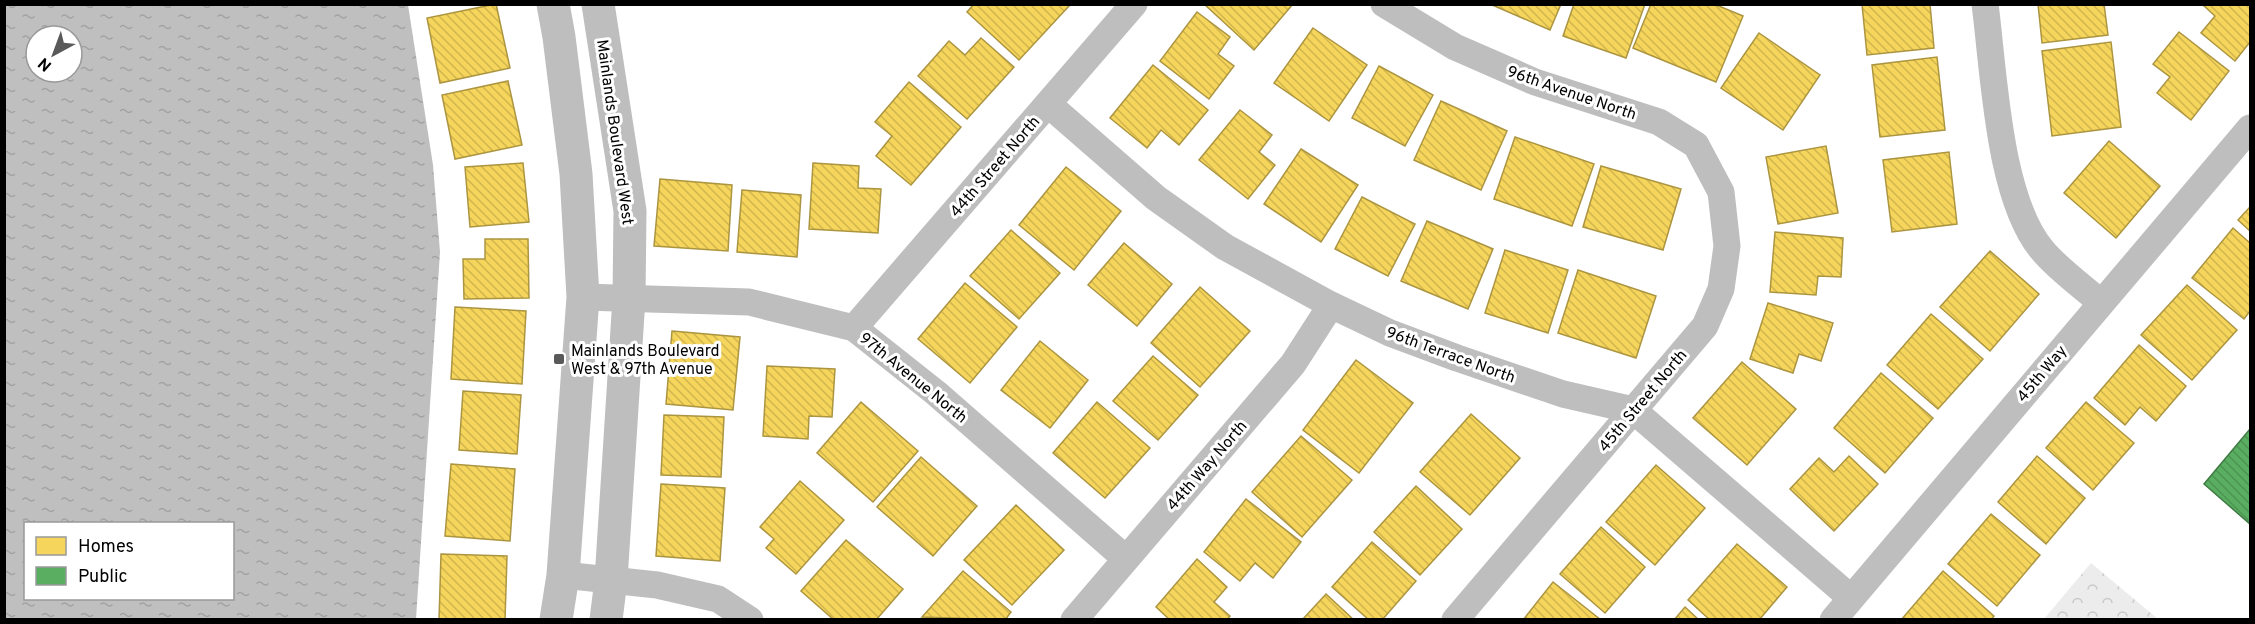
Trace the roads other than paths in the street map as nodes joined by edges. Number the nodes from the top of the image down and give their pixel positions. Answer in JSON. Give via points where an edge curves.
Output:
{"nodes":[{"id":1,"x":553,"y":4,"type":"edge"},
{"id":2,"x":598,"y":4,"type":"edge"},
{"id":3,"x":1134,"y":4,"type":"edge"},
{"id":4,"x":1384,"y":4,"type":"edge"},
{"id":5,"x":1985,"y":4,"type":"edge"},
{"id":6,"x":1048,"y":104,"type":"junction"},
{"id":7,"x":2250,"y":128,"type":"edge"},
{"id":8,"x":1696,"y":145,"type":"joint"},
{"id":9,"x":583,"y":297,"type":"junction"},
{"id":10,"x":629,"y":298,"type":"junction"},
{"id":11,"x":2101,"y":303,"type":"junction"},
{"id":12,"x":1331,"y":305,"type":"junction"},
{"id":13,"x":854,"y":328,"type":"junction"},
{"id":14,"x":1634,"y":410,"type":"junction"},
{"id":15,"x":1125,"y":558,"type":"junction"},
{"id":16,"x":563,"y":575,"type":"junction"},
{"id":17,"x":611,"y":580,"type":"junction"},
{"id":18,"x":1851,"y":598,"type":"junction"},
{"id":19,"x":556,"y":620,"type":"edge"},
{"id":20,"x":606,"y":620,"type":"edge"},
{"id":21,"x":750,"y":620,"type":"edge"},
{"id":22,"x":1074,"y":620,"type":"edge"},
{"id":23,"x":1455,"y":620,"type":"edge"},
{"id":24,"x":1833,"y":620,"type":"edge"}],
"edges":[{"from":1,"to":9,"type":"street","via":[[576,174]]},
{"from":2,"to":10,"type":"street","name":"Mainlands Boulevard West","via":[[630,212]]},
{"from":3,"to":6,"type":"street","name":"44th Street North"},
{"from":4,"to":8,"type":"street","name":"96th Avenue North","via":[[1455,47],[1535,82],[1659,122]]},
{"from":5,"to":11,"type":"street","via":[[2013,197],[2042,250]]},
{"from":6,"to":12,"type":"street","name":"96th Terrace North","via":[[1156,198],[1226,247]]},
{"from":6,"to":13,"type":"street","name":"44th Street North"},
{"from":7,"to":11,"type":"street","name":"45th Way"},
{"from":8,"to":14,"type":"street","name":"45th Street North","via":[[1721,192],[1727,246],[1721,289],[1705,326]]},
{"from":9,"to":10,"type":"street","name":"97th Avenue North"},
{"from":9,"to":16,"type":"street"},
{"from":10,"to":13,"type":"street","name":"97th Avenue North","via":[[748,302]]},
{"from":10,"to":17,"type":"street","name":"Mainlands Boulevard West"},
{"from":11,"to":18,"type":"street","name":"45th Way"},
{"from":12,"to":14,"type":"street","name":"96th Terrace North","via":[[1457,358],[1563,394]]},
{"from":12,"to":15,"type":"street","name":"44th Way North","via":[[1293,364]]},
{"from":13,"to":15,"type":"street","name":"97th Avenue North","via":[[936,393]]},
{"from":14,"to":18,"type":"street","name":"96th Terrace North"},
{"from":14,"to":23,"type":"street","name":"45th Street North"},
{"from":15,"to":22,"type":"street","name":"44th Way North"},
{"from":16,"to":17,"type":"street"},
{"from":16,"to":19,"type":"street"},
{"from":17,"to":20,"type":"street","name":"Mainlands Boulevard West"},
{"from":17,"to":21,"type":"street","via":[[657,585],[718,599]]},
{"from":18,"to":24,"type":"street","name":"45th Way"}]}
